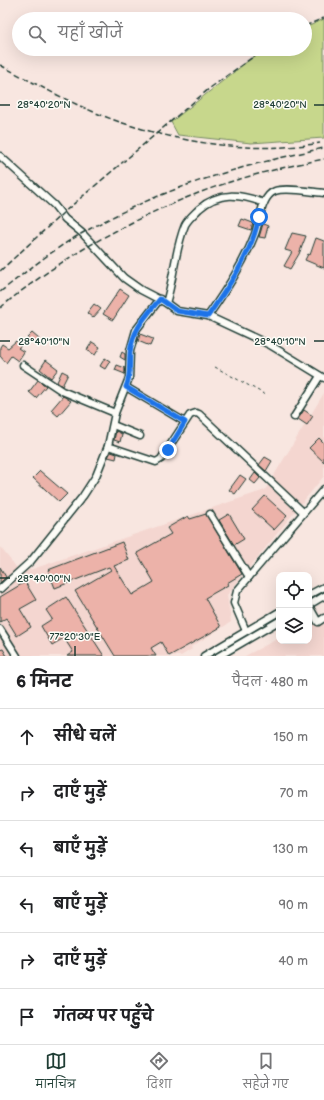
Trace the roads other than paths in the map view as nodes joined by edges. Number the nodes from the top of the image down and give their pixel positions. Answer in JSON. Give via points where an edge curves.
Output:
{"nodes":[{"id":1,"x":0,"y":156,"type":"edge"},
{"id":2,"x":324,"y":193,"type":"edge"},
{"id":3,"x":264,"y":203,"type":"junction"},
{"id":4,"x":160,"y":299,"type":"junction"},
{"id":5,"x":166,"y":303,"type":"junction"},
{"id":6,"x":208,"y":316,"type":"junction"},
{"id":7,"x":23,"y":365,"type":"dead end"},
{"id":8,"x":322,"y":377,"type":"edge"},
{"id":9,"x":126,"y":387,"type":"junction"},
{"id":10,"x":115,"y":413,"type":"junction"},
{"id":11,"x":294,"y":417,"type":"dead end"},
{"id":12,"x":185,"y":422,"type":"junction"},
{"id":13,"x":113,"y":425,"type":"junction"},
{"id":14,"x":140,"y":436,"type":"dead end"},
{"id":15,"x":108,"y":446,"type":"junction"},
{"id":16,"x":324,"y":489,"type":"edge"},
{"id":17,"x":303,"y":512,"type":"junction"},
{"id":18,"x":210,"y":514,"type":"dead end"},
{"id":19,"x":249,"y":577,"type":"junction"},
{"id":20,"x":324,"y":587,"type":"edge"},
{"id":21,"x":0,"y":589,"type":"edge"},
{"id":22,"x":312,"y":593,"type":"edge"},
{"id":23,"x":324,"y":596,"type":"edge"},
{"id":24,"x":312,"y":603,"type":"edge"},
{"id":25,"x":311,"y":608,"type":"edge"},
{"id":26,"x":276,"y":614,"type":"edge"},
{"id":27,"x":324,"y":618,"type":"edge"},
{"id":28,"x":276,"y":623,"type":"edge"},
{"id":29,"x":0,"y":629,"type":"edge"},
{"id":30,"x":246,"y":631,"type":"junction"},
{"id":31,"x":3,"y":638,"type":"edge"},
{"id":32,"x":219,"y":647,"type":"junction"},
{"id":33,"x":223,"y":655,"type":"edge"},
{"id":34,"x":17,"y":656,"type":"edge"},
{"id":35,"x":204,"y":656,"type":"edge"}],
"edges":[{"from":1,"to":4,"type":"street","via":[[54,205],[124,278]]},
{"from":2,"to":3,"type":"street","via":[[276,190]]},
{"from":3,"to":5,"type":"street","via":[[244,196],[221,196],[206,203],[191,217],[178,247]]},
{"from":3,"to":6,"type":"street","via":[[245,257]]},
{"from":4,"to":5,"type":"street"},
{"from":4,"to":9,"type":"street","via":[[136,330],[130,352],[130,374]]},
{"from":5,"to":6,"type":"street","via":[[182,312]]},
{"from":6,"to":8,"type":"street","via":[[270,345]]},
{"from":7,"to":10,"type":"street","via":[[62,391]]},
{"from":8,"to":11,"type":"street"},
{"from":9,"to":10,"type":"street"},
{"from":9,"to":12,"type":"street"},
{"from":10,"to":13,"type":"street"},
{"from":12,"to":15,"type":"street","via":[[161,459],[156,462]]},
{"from":12,"to":17,"type":"street","via":[[193,414],[199,414]]},
{"from":13,"to":14,"type":"street"},
{"from":13,"to":15,"type":"street"},
{"from":15,"to":21,"type":"street","via":[[98,473],[83,496],[31,561]]},
{"from":16,"to":17,"type":"street"},
{"from":17,"to":19,"type":"street"},
{"from":18,"to":19,"type":"street"},
{"from":19,"to":30,"type":"street","via":[[237,591],[234,603]]},
{"from":20,"to":22,"type":"street"},
{"from":23,"to":24,"type":"street"},
{"from":25,"to":27,"type":"street","via":[[318,622]]},
{"from":26,"to":30,"type":"street"},
{"from":28,"to":33,"type":"street"},
{"from":29,"to":31,"type":"street"},
{"from":30,"to":32,"type":"street"},
{"from":31,"to":34,"type":"street"},
{"from":32,"to":33,"type":"street"},
{"from":32,"to":35,"type":"street"}]}
